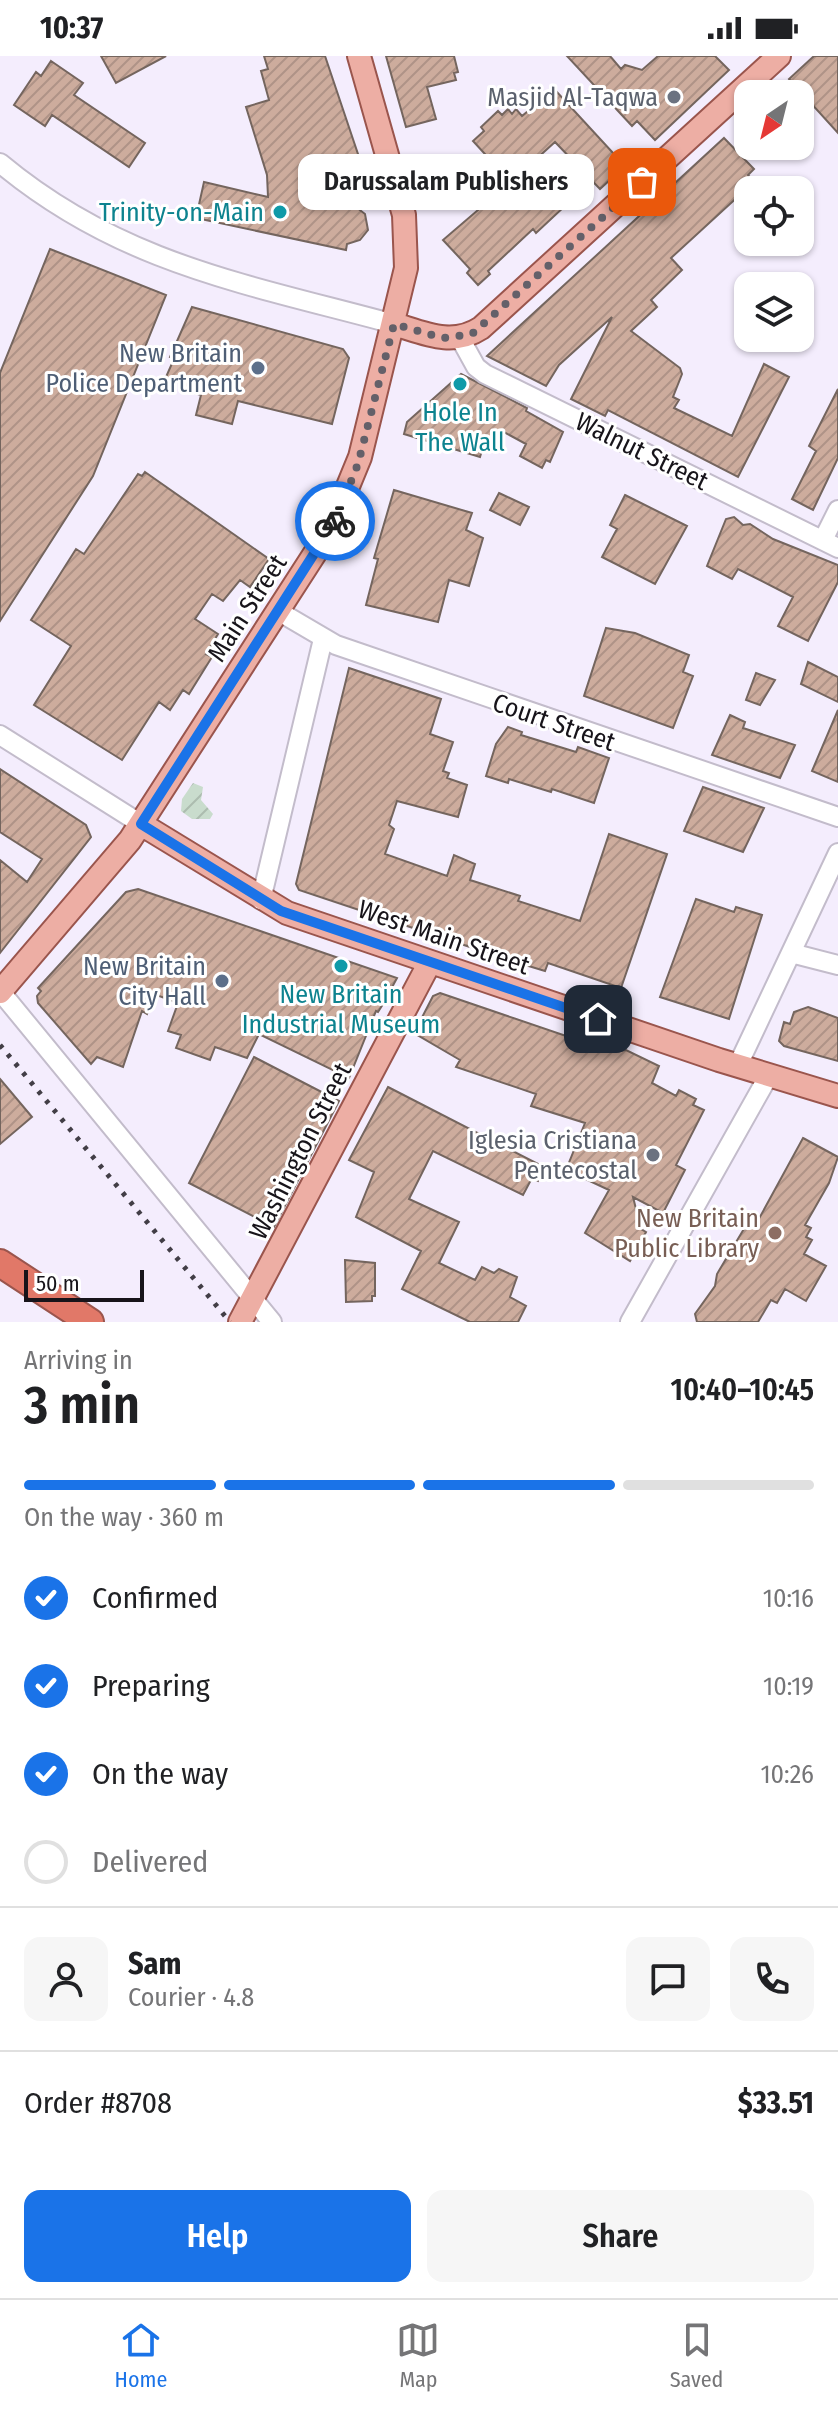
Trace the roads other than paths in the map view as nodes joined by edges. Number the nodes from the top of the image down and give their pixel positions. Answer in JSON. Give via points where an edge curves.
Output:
{"nodes":[{"id":1,"x":359,"y":56,"type":"edge"},
{"id":2,"x":779,"y":56,"type":"edge"},
{"id":3,"x":0,"y":163,"type":"edge"},
{"id":4,"x":394,"y":324,"type":"junction"},
{"id":5,"x":460,"y":338,"type":"junction"},
{"id":6,"x":838,"y":510,"type":"edge"},
{"id":7,"x":831,"y":544,"type":"edge"},
{"id":8,"x":278,"y":611,"type":"junction"},
{"id":9,"x":323,"y":639,"type":"junction"},
{"id":10,"x":0,"y":735,"type":"edge"},
{"id":11,"x":838,"y":817,"type":"edge"},
{"id":12,"x":141,"y":824,"type":"junction"},
{"id":13,"x":838,"y":853,"type":"edge"},
{"id":14,"x":261,"y":900,"type":"junction"},
{"id":15,"x":791,"y":953,"type":"junction"},
{"id":16,"x":430,"y":962,"type":"junction"},
{"id":17,"x":838,"y":965,"type":"edge"},
{"id":18,"x":0,"y":991,"type":"edge"},
{"id":19,"x":738,"y":1065,"type":"junction"},
{"id":20,"x":769,"y":1075,"type":"junction"},
{"id":21,"x":838,"y":1096,"type":"edge"},
{"id":22,"x":0,"y":1263,"type":"edge"},
{"id":23,"x":253,"y":1299,"type":"junction"},
{"id":24,"x":90,"y":1322,"type":"edge"},
{"id":25,"x":240,"y":1322,"type":"edge"},
{"id":26,"x":272,"y":1322,"type":"edge"},
{"id":27,"x":630,"y":1322,"type":"edge"}],
"edges":[{"from":1,"to":4,"type":"main road","name":"Main Street","via":[[406,232],[406,268]]},
{"from":2,"to":5,"type":"main road","via":[[493,318]]},
{"from":3,"to":4,"type":"street","via":[[73,216],[147,254]]},
{"from":4,"to":5,"type":"main road","via":[[439,338]]},
{"from":4,"to":8,"type":"main road","name":"Main Street","via":[[346,497]]},
{"from":5,"to":7,"type":"street","name":"Walnut Street","via":[[485,374]]},
{"from":6,"to":7,"type":"street"},
{"from":8,"to":9,"type":"street","name":"Court Street"},
{"from":8,"to":12,"type":"main road","name":"Main Street"},
{"from":9,"to":11,"type":"street","name":"Court Street"},
{"from":9,"to":14,"type":"street"},
{"from":10,"to":12,"type":"street"},
{"from":12,"to":14,"type":"main road","name":"West Main Street"},
{"from":12,"to":18,"type":"main road","name":"Main Street","via":[[106,872]]},
{"from":13,"to":15,"type":"street"},
{"from":14,"to":16,"type":"main road","name":"West Main Street"},
{"from":15,"to":17,"type":"street"},
{"from":15,"to":19,"type":"street"},
{"from":16,"to":19,"type":"main road","name":"West Main Street"},
{"from":16,"to":23,"type":"main road","name":"Washington Street"},
{"from":18,"to":23,"type":"street"},
{"from":19,"to":20,"type":"main road","name":"West Main Street"},
{"from":20,"to":21,"type":"main road","name":"West Main Street"},
{"from":20,"to":27,"type":"street"},
{"from":22,"to":24,"type":"highway"},
{"from":23,"to":25,"type":"main road","name":"Washington Street"},
{"from":23,"to":26,"type":"street"}]}
